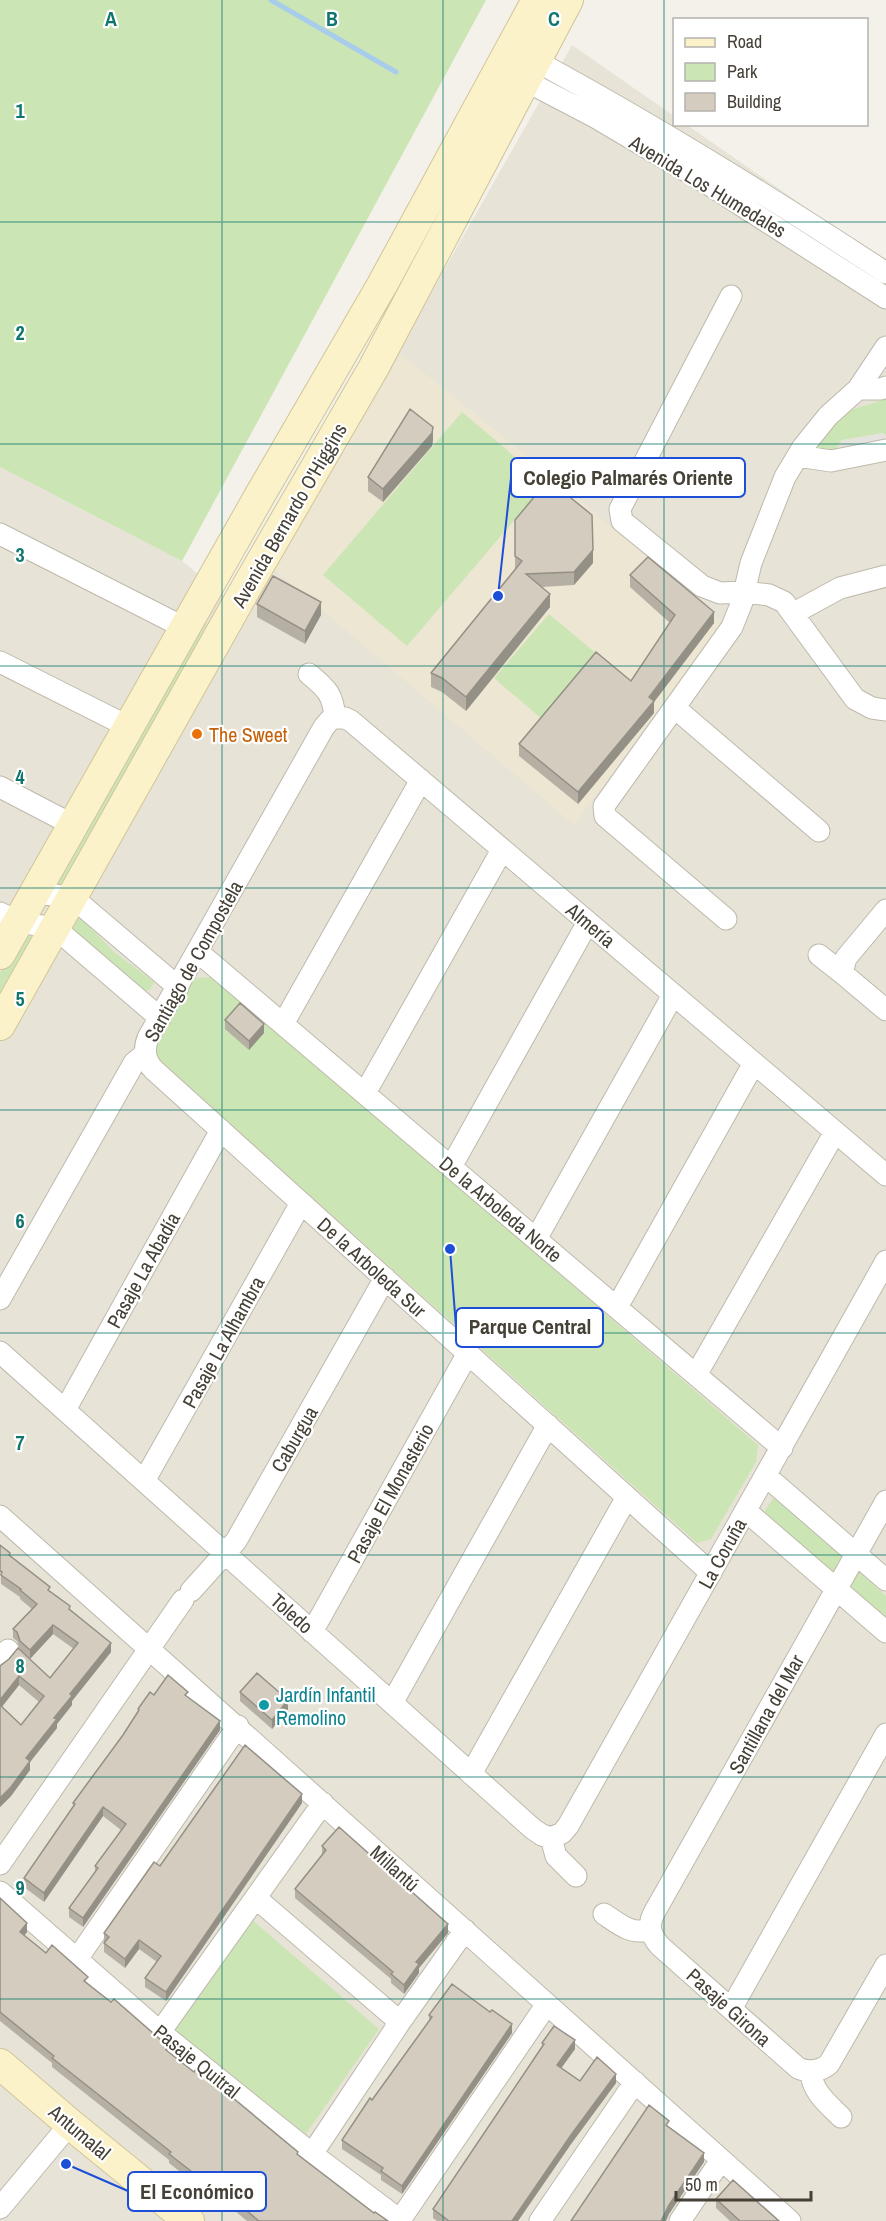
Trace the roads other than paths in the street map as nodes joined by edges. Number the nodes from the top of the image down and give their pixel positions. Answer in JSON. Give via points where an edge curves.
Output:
{"nodes":[{"id":1,"x":537,"y":0,"type":"edge"},
{"id":2,"x":568,"y":0,"type":"edge"},
{"id":3,"x":531,"y":71,"type":"junction"},
{"id":4,"x":886,"y":273,"type":"edge"},
{"id":5,"x":731,"y":296,"type":"dead end"},
{"id":6,"x":886,"y":298,"type":"edge"},
{"id":7,"x":886,"y":347,"type":"edge"},
{"id":8,"x":886,"y":387,"type":"edge"},
{"id":9,"x":858,"y":389,"type":"junction"},
{"id":10,"x":886,"y":450,"type":"edge"},
{"id":11,"x":798,"y":456,"type":"junction"},
{"id":12,"x":0,"y":534,"type":"edge"},
{"id":13,"x":886,"y":576,"type":"edge"},
{"id":14,"x":744,"y":592,"type":"junction"},
{"id":15,"x":794,"y":613,"type":"junction"},
{"id":16,"x":191,"y":617,"type":"junction"},
{"id":17,"x":212,"y":650,"type":"junction"},
{"id":18,"x":0,"y":662,"type":"edge"},
{"id":19,"x":309,"y":674,"type":"dead end"},
{"id":20,"x":675,"y":708,"type":"junction"},
{"id":21,"x":886,"y":711,"type":"edge"},
{"id":22,"x":335,"y":718,"type":"junction"},
{"id":23,"x":129,"y":727,"type":"junction"},
{"id":24,"x":421,"y":780,"type":"junction"},
{"id":25,"x":0,"y":788,"type":"edge"},
{"id":26,"x":74,"y":825,"type":"junction"},
{"id":27,"x":819,"y":831,"type":"dead end"},
{"id":28,"x":502,"y":850,"type":"junction"},
{"id":29,"x":35,"y":893,"type":"junction"},
{"id":30,"x":72,"y":897,"type":"junction"},
{"id":31,"x":886,"y":910,"type":"edge"},
{"id":32,"x":9,"y":918,"type":"edge"},
{"id":33,"x":726,"y":919,"type":"dead end"},
{"id":34,"x":588,"y":922,"type":"junction"},
{"id":35,"x":55,"y":928,"type":"junction"},
{"id":36,"x":198,"y":952,"type":"junction"},
{"id":37,"x":0,"y":954,"type":"edge"},
{"id":38,"x":819,"y":955,"type":"dead end"},
{"id":39,"x":220,"y":970,"type":"junction"},
{"id":40,"x":842,"y":973,"type":"junction"},
{"id":41,"x":182,"y":979,"type":"junction"},
{"id":42,"x":673,"y":995,"type":"junction"},
{"id":43,"x":886,"y":1010,"type":"edge"},
{"id":44,"x":160,"y":1018,"type":"junction"},
{"id":45,"x":283,"y":1024,"type":"junction"},
{"id":46,"x":0,"y":1026,"type":"edge"},
{"id":47,"x":145,"y":1054,"type":"junction"},
{"id":48,"x":754,"y":1063,"type":"junction"},
{"id":49,"x":365,"y":1093,"type":"junction"},
{"id":50,"x":221,"y":1130,"type":"junction"},
{"id":51,"x":835,"y":1132,"type":"junction"},
{"id":52,"x":451,"y":1167,"type":"junction"},
{"id":53,"x":886,"y":1175,"type":"edge"},
{"id":54,"x":301,"y":1203,"type":"junction"},
{"id":55,"x":536,"y":1239,"type":"junction"},
{"id":56,"x":886,"y":1261,"type":"edge"},
{"id":57,"x":385,"y":1278,"type":"junction"},
{"id":58,"x":0,"y":1299,"type":"edge"},
{"id":59,"x":617,"y":1307,"type":"junction"},
{"id":60,"x":0,"y":1352,"type":"edge"},
{"id":61,"x":468,"y":1353,"type":"junction"},
{"id":62,"x":696,"y":1375,"type":"junction"},
{"id":63,"x":65,"y":1410,"type":"junction"},
{"id":64,"x":548,"y":1425,"type":"junction"},
{"id":65,"x":782,"y":1448,"type":"junction"},
{"id":66,"x":766,"y":1476,"type":"junction"},
{"id":67,"x":144,"y":1481,"type":"junction"},
{"id":68,"x":627,"y":1497,"type":"junction"},
{"id":69,"x":886,"y":1501,"type":"edge"},
{"id":70,"x":746,"y":1511,"type":"junction"},
{"id":71,"x":0,"y":1516,"type":"edge"},
{"id":72,"x":225,"y":1553,"type":"junction"},
{"id":73,"x":856,"y":1554,"type":"junction"},
{"id":74,"x":711,"y":1573,"type":"junction"},
{"id":75,"x":886,"y":1580,"type":"edge"},
{"id":76,"x":836,"y":1589,"type":"junction"},
{"id":77,"x":312,"y":1632,"type":"junction"},
{"id":78,"x":886,"y":1632,"type":"edge"},
{"id":79,"x":150,"y":1648,"type":"junction"},
{"id":80,"x":392,"y":1703,"type":"junction"},
{"id":81,"x":238,"y":1726,"type":"junction"},
{"id":82,"x":886,"y":1734,"type":"edge"},
{"id":83,"x":471,"y":1774,"type":"junction"},
{"id":84,"x":323,"y":1803,"type":"junction"},
{"id":85,"x":551,"y":1838,"type":"junction"},
{"id":86,"x":0,"y":1864,"type":"edge"},
{"id":87,"x":576,"y":1876,"type":"dead end"},
{"id":88,"x":0,"y":1892,"type":"edge"},
{"id":89,"x":256,"y":1899,"type":"junction"},
{"id":90,"x":604,"y":1914,"type":"dead end"},
{"id":91,"x":650,"y":1929,"type":"junction"},
{"id":92,"x":465,"y":1930,"type":"junction"},
{"id":93,"x":77,"y":1959,"type":"junction"},
{"id":94,"x":886,"y":1965,"type":"edge"},
{"id":95,"x":548,"y":2004,"type":"junction"},
{"id":96,"x":731,"y":2009,"type":"junction"},
{"id":97,"x":400,"y":2022,"type":"junction"},
{"id":98,"x":160,"y":2032,"type":"junction"},
{"id":99,"x":0,"y":2064,"type":"edge"},
{"id":100,"x":811,"y":2072,"type":"junction"},
{"id":101,"x":635,"y":2082,"type":"junction"},
{"id":102,"x":841,"y":2117,"type":"dead end"},
{"id":103,"x":70,"y":2124,"type":"junction"},
{"id":104,"x":312,"y":2154,"type":"junction"},
{"id":105,"x":721,"y":2160,"type":"junction"},
{"id":106,"x":0,"y":2208,"type":"edge"},
{"id":107,"x":189,"y":2221,"type":"edge"},
{"id":108,"x":401,"y":2221,"type":"edge"},
{"id":109,"x":540,"y":2221,"type":"edge"},
{"id":110,"x":680,"y":2221,"type":"edge"},
{"id":111,"x":790,"y":2221,"type":"edge"}],
"edges":[{"from":1,"to":16,"type":"main road","name":"Avenida Bernardo O'Higgins","via":[[371,303]]},
{"from":2,"to":3,"type":"main road","name":"Avenida Bernardo O'Higgins"},
{"from":3,"to":4,"type":"street","name":"Avenida Los Humedales","via":[[657,129]]},
{"from":3,"to":6,"type":"street","name":"Avenida Los Humedales","via":[[595,117]]},
{"from":3,"to":17,"type":"main road","name":"Avenida Bernardo O'Higgins","via":[[374,367]]},
{"from":5,"to":14,"type":"street","via":[[620,509],[622,521],[702,586],[720,593]]},
{"from":7,"to":9,"type":"street"},
{"from":8,"to":9,"type":"street"},
{"from":9,"to":11,"type":"street","via":[[828,416]]},
{"from":10,"to":11,"type":"street","via":[[831,461]]},
{"from":11,"to":14,"type":"street","via":[[785,477],[751,563]]},
{"from":12,"to":16,"type":"street"},
{"from":13,"to":15,"type":"street","via":[[840,588]]},
{"from":14,"to":15,"type":"street","via":[[769,595],[784,602]]},
{"from":14,"to":20,"type":"street","via":[[732,627]]},
{"from":15,"to":21,"type":"street","via":[[855,699]]},
{"from":16,"to":17,"type":"main road","via":[[208,616],[213,625]]},
{"from":16,"to":23,"type":"main road","name":"Avenida Bernardo O'Higgins"},
{"from":17,"to":30,"type":"main road","name":"Avenida Bernardo O'Higgins"},
{"from":18,"to":23,"type":"street"},
{"from":19,"to":22,"type":"street","via":[[332,697]]},
{"from":20,"to":27,"type":"street"},
{"from":20,"to":33,"type":"street","via":[[604,806],[605,816]]},
{"from":22,"to":24,"type":"street","name":"Almería","via":[[351,721]]},
{"from":22,"to":36,"type":"street","name":"Santiago de Compostela","via":[[324,727]]},
{"from":23,"to":26,"type":"main road","name":"Avenida Bernardo O'Higgins"},
{"from":24,"to":28,"type":"street","name":"Almería"},
{"from":24,"to":45,"type":"street"},
{"from":25,"to":26,"type":"street"},
{"from":26,"to":29,"type":"main road","name":"Avenida Bernardo O'Higgins"},
{"from":28,"to":34,"type":"street","name":"Almería"},
{"from":28,"to":49,"type":"street"},
{"from":29,"to":30,"type":"street"},
{"from":29,"to":32,"type":"main road","name":"Avenida Bernardo O'Higgins"},
{"from":30,"to":35,"type":"main road","name":"Avenida Bernardo O'Higgins"},
{"from":30,"to":41,"type":"street"},
{"from":31,"to":40,"type":"street","via":[[846,958]]},
{"from":32,"to":35,"type":"street"},
{"from":32,"to":37,"type":"main road","name":"Avenida Bernardo O'Higgins"},
{"from":34,"to":42,"type":"street","name":"Almería"},
{"from":34,"to":52,"type":"street"},
{"from":35,"to":44,"type":"street"},
{"from":35,"to":46,"type":"main road","name":"Avenida Bernardo O'Higgins"},
{"from":36,"to":39,"type":"street","name":"De la Arboleda Norte"},
{"from":36,"to":41,"type":"street","name":"Santiago de Compostela"},
{"from":38,"to":40,"type":"street"},
{"from":39,"to":41,"type":"street"},
{"from":39,"to":45,"type":"street","name":"De la Arboleda Norte"},
{"from":40,"to":43,"type":"street"},
{"from":41,"to":44,"type":"street","name":"Santiago de Compostela"},
{"from":42,"to":48,"type":"street","name":"Almería"},
{"from":42,"to":55,"type":"street"},
{"from":44,"to":47,"type":"street","name":"Santiago de Compostela","via":[[146,1043]]},
{"from":45,"to":49,"type":"street","name":"De la Arboleda Norte"},
{"from":47,"to":50,"type":"street","name":"De la Arboleda Sur","via":[[150,1066]]},
{"from":47,"to":58,"type":"street","name":"Santiago de Compostela","via":[[134,1063]]},
{"from":48,"to":51,"type":"street","name":"Almería"},
{"from":48,"to":59,"type":"street"},
{"from":49,"to":52,"type":"street","name":"De la Arboleda Norte"},
{"from":50,"to":54,"type":"street","name":"De la Arboleda Sur"},
{"from":50,"to":63,"type":"street","name":"Pasaje La Abadía"},
{"from":51,"to":53,"type":"street","name":"Almería"},
{"from":51,"to":62,"type":"street"},
{"from":52,"to":55,"type":"street","name":"De la Arboleda Norte"},
{"from":54,"to":57,"type":"street","name":"De la Arboleda Sur"},
{"from":54,"to":67,"type":"street","name":"Pasaje La Alhambra"},
{"from":55,"to":59,"type":"street","name":"De la Arboleda Norte"},
{"from":56,"to":65,"type":"street","name":"La Coruña"},
{"from":57,"to":61,"type":"street","name":"De la Arboleda Sur"},
{"from":57,"to":72,"type":"street","name":"Caburgua","via":[[236,1541]]},
{"from":59,"to":62,"type":"street","name":"De la Arboleda Norte"},
{"from":60,"to":63,"type":"street","name":"Toledo"},
{"from":61,"to":64,"type":"street","name":"De la Arboleda Sur"},
{"from":61,"to":77,"type":"street","name":"Pasaje El Monasterio"},
{"from":62,"to":65,"type":"street","name":"De la Arboleda Norte"},
{"from":63,"to":67,"type":"street","name":"Toledo"},
{"from":64,"to":68,"type":"street","name":"De la Arboleda Sur"},
{"from":64,"to":80,"type":"street"},
{"from":65,"to":66,"type":"street","name":"La Coruña"},
{"from":66,"to":70,"type":"street","name":"La Coruña"},
{"from":66,"to":73,"type":"street"},
{"from":67,"to":72,"type":"street","name":"Toledo"},
{"from":68,"to":74,"type":"street","name":"De la Arboleda Sur"},
{"from":68,"to":83,"type":"street"},
{"from":69,"to":73,"type":"street","name":"Santillana del Mar"},
{"from":70,"to":74,"type":"street","name":"La Coruña"},
{"from":70,"to":76,"type":"street"},
{"from":71,"to":79,"type":"street","name":"Millantú"},
{"from":72,"to":77,"type":"street","name":"Toledo"},
{"from":72,"to":79,"type":"street","name":"Caburgua","via":[[187,1596]]},
{"from":73,"to":75,"type":"street"},
{"from":73,"to":76,"type":"street","name":"Santillana del Mar"},
{"from":74,"to":85,"type":"street","name":"La Coruña","via":[[568,1826]]},
{"from":76,"to":78,"type":"street"},
{"from":76,"to":91,"type":"street","name":"Santillana del Mar","via":[[651,1918]]},
{"from":77,"to":80,"type":"street","name":"Toledo"},
{"from":79,"to":81,"type":"street","name":"Millantú"},
{"from":79,"to":86,"type":"street","name":"Caburgua"},
{"from":80,"to":83,"type":"street","name":"Toledo"},
{"from":81,"to":84,"type":"street","name":"Millantú"},
{"from":81,"to":93,"type":"street"},
{"from":82,"to":96,"type":"street"},
{"from":83,"to":85,"type":"street","name":"Toledo","via":[[532,1829]]},
{"from":84,"to":89,"type":"street"},
{"from":84,"to":92,"type":"street","name":"Millantú"},
{"from":85,"to":87,"type":"street","via":[[556,1856]]},
{"from":88,"to":93,"type":"street","name":"Pasaje Quitral"},
{"from":89,"to":97,"type":"street"},
{"from":89,"to":98,"type":"street"},
{"from":90,"to":91,"type":"street","via":[[631,1931]]},
{"from":91,"to":96,"type":"street","name":"Pasaje Girona","via":[[660,1946]]},
{"from":92,"to":95,"type":"street","name":"Millantú"},
{"from":92,"to":97,"type":"street"},
{"from":93,"to":98,"type":"street","name":"Pasaje Quitral"},
{"from":94,"to":100,"type":"street","via":[[833,2059],[824,2068]]},
{"from":95,"to":101,"type":"street","name":"Millantú"},
{"from":95,"to":108,"type":"street"},
{"from":96,"to":100,"type":"street","name":"Pasaje Girona","via":[[798,2068]]},
{"from":97,"to":104,"type":"street"},
{"from":98,"to":104,"type":"street","name":"Pasaje Quitral"},
{"from":99,"to":103,"type":"main road","name":"Antumalal"},
{"from":100,"to":102,"type":"street","via":[[818,2093]]},
{"from":101,"to":105,"type":"street","name":"Millantú"},
{"from":101,"to":109,"type":"street"},
{"from":103,"to":106,"type":"street"},
{"from":103,"to":107,"type":"main road","name":"Antumalal"},
{"from":104,"to":108,"type":"street","name":"Pasaje Quitral"},
{"from":105,"to":110,"type":"street"},
{"from":105,"to":111,"type":"street","name":"Millantú"}]}
